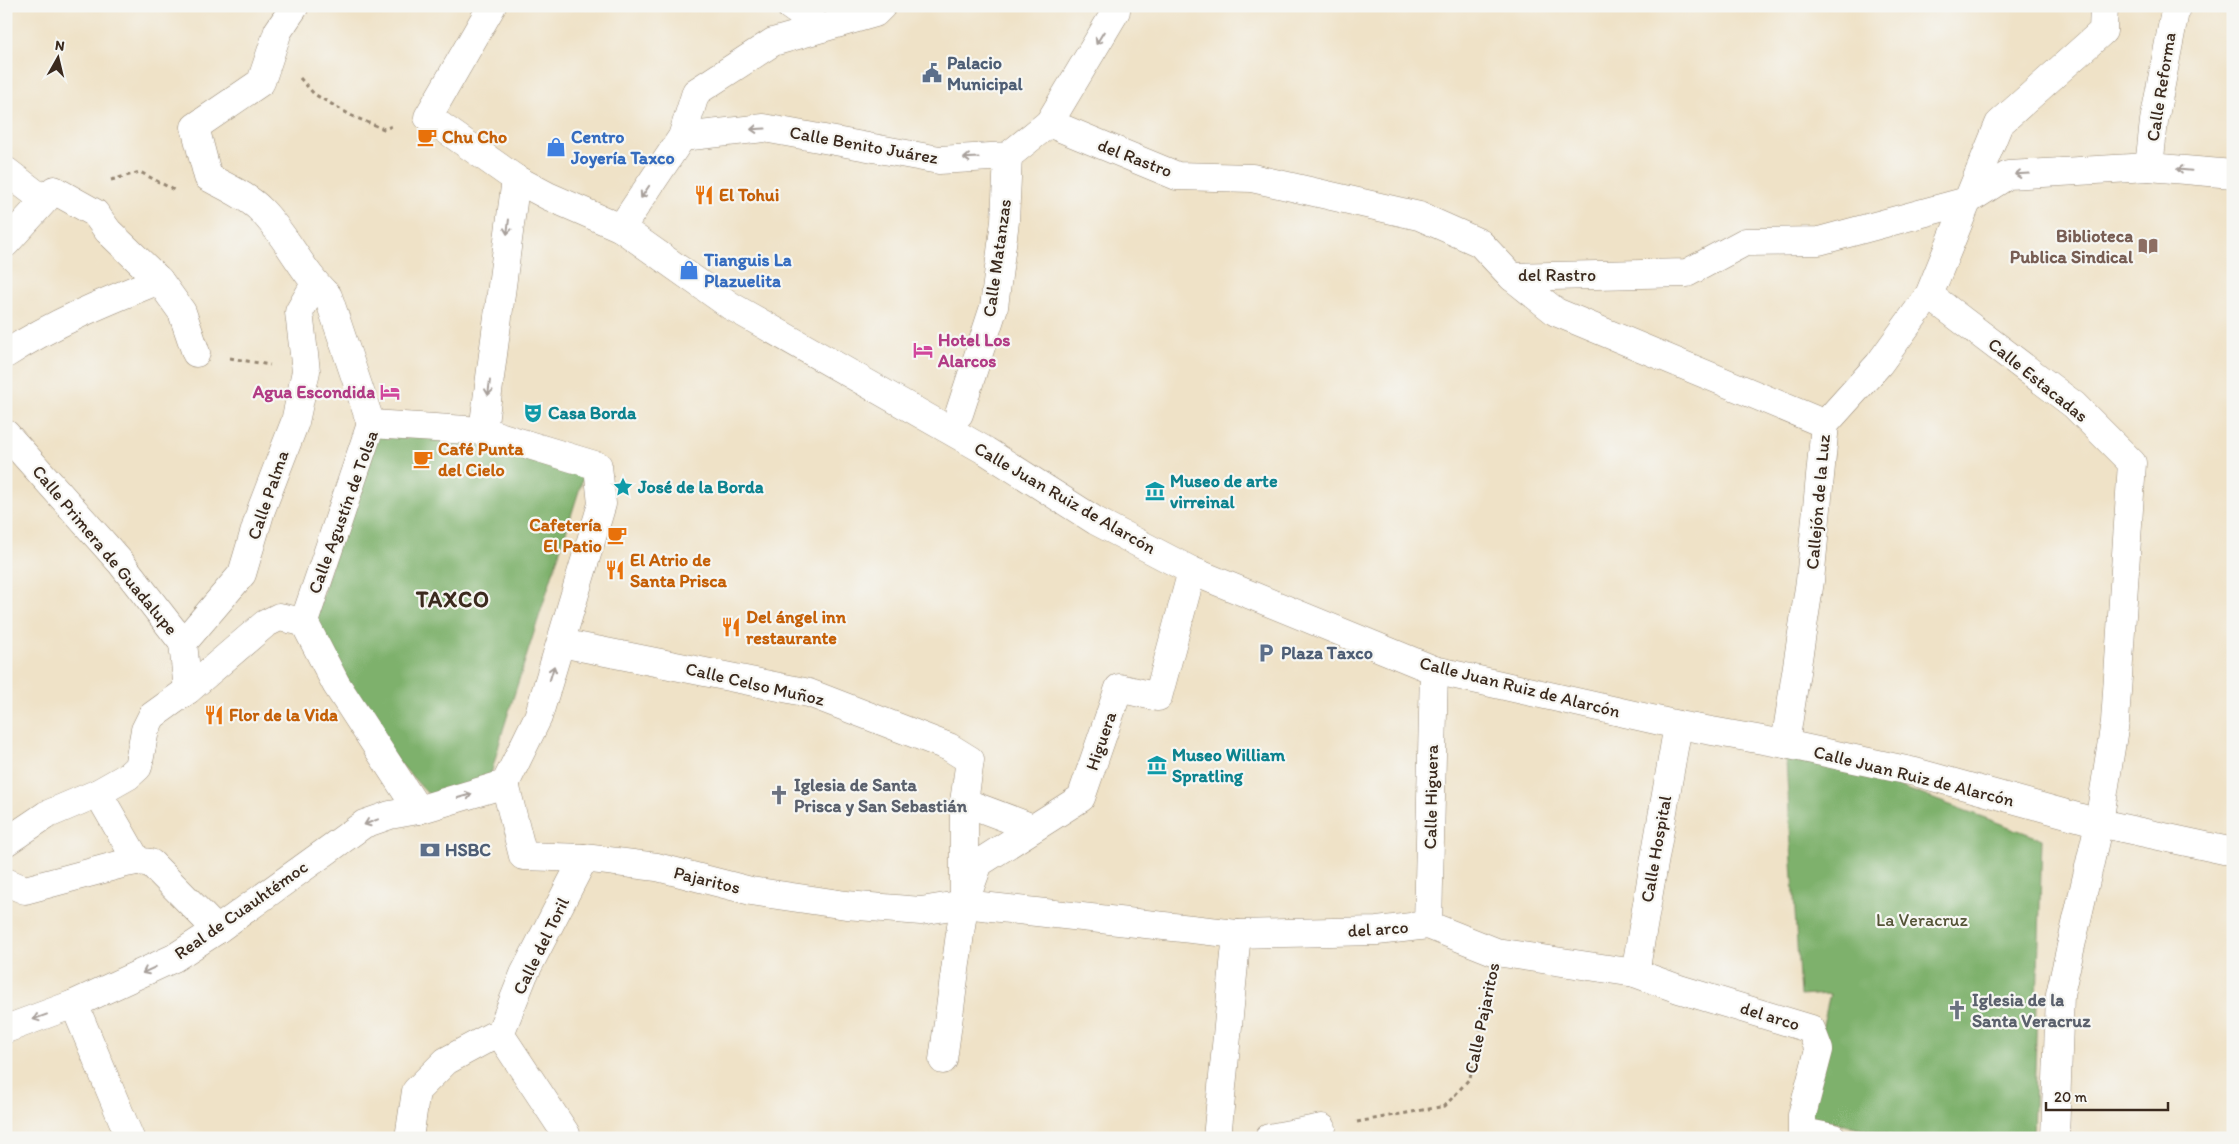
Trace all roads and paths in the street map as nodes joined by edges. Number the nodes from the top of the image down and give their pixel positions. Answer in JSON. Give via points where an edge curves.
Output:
{"nodes":[{"id":1,"x":295,"y":6,"type":"edge"},
{"id":2,"x":492,"y":6,"type":"edge"},
{"id":3,"x":790,"y":6,"type":"edge"},
{"id":4,"x":882,"y":6,"type":"edge"},
{"id":5,"x":1116,"y":6,"type":"edge"},
{"id":6,"x":2104,"y":6,"type":"edge"},
{"id":7,"x":2176,"y":6,"type":"edge"},
{"id":8,"x":821,"y":28,"type":"junction"},
{"id":9,"x":278,"y":32,"type":"junction"},
{"id":10,"x":428,"y":117,"type":"junction"},
{"id":11,"x":1049,"y":123,"type":"junction"},
{"id":12,"x":682,"y":137,"type":"junction"},
{"id":13,"x":1008,"y":156,"type":"junction"},
{"id":14,"x":2149,"y":167,"type":"junction"},
{"id":15,"x":6,"y":172,"type":"edge"},
{"id":16,"x":2233,"y":174,"type":"edge"},
{"id":17,"x":516,"y":179,"type":"junction"},
{"id":18,"x":180,"y":193,"type":"dead end"},
{"id":19,"x":49,"y":195,"type":"junction"},
{"id":20,"x":1967,"y":201,"type":"junction"},
{"id":21,"x":621,"y":228,"type":"junction"},
{"id":22,"x":6,"y":243,"type":"edge"},
{"id":23,"x":1512,"y":277,"type":"junction"},
{"id":24,"x":159,"y":280,"type":"junction"},
{"id":25,"x":314,"y":284,"type":"junction"},
{"id":26,"x":1929,"y":295,"type":"junction"},
{"id":27,"x":196,"y":353,"type":"joint"},
{"id":28,"x":6,"y":354,"type":"edge"},
{"id":29,"x":306,"y":370,"type":"junction"},
{"id":30,"x":958,"y":414,"type":"dead end"},
{"id":31,"x":371,"y":424,"type":"junction"},
{"id":32,"x":1825,"y":424,"type":"junction"},
{"id":33,"x":483,"y":431,"type":"junction"},
{"id":34,"x":6,"y":434,"type":"edge"},
{"id":35,"x":1192,"y":571,"type":"junction"},
{"id":36,"x":304,"y":622,"type":"junction"},
{"id":37,"x":183,"y":643,"type":"junction"},
{"id":38,"x":561,"y":643,"type":"junction"},
{"id":39,"x":1434,"y":670,"type":"junction"},
{"id":40,"x":188,"y":690,"type":"junction"},
{"id":41,"x":1678,"y":725,"type":"junction"},
{"id":42,"x":1785,"y":744,"type":"junction"},
{"id":43,"x":505,"y":784,"type":"junction"},
{"id":44,"x":98,"y":793,"type":"junction"},
{"id":45,"x":964,"y":802,"type":"junction"},
{"id":46,"x":418,"y":810,"type":"junction"},
{"id":47,"x":2099,"y":823,"type":"junction"},
{"id":48,"x":1033,"y":828,"type":"junction"},
{"id":49,"x":6,"y":842,"type":"edge"},
{"id":50,"x":2233,"y":850,"type":"edge"},
{"id":51,"x":584,"y":858,"type":"junction"},
{"id":52,"x":137,"y":861,"type":"junction"},
{"id":53,"x":16,"y":886,"type":"edge"},
{"id":54,"x":964,"y":904,"type":"junction"},
{"id":55,"x":1428,"y":925,"type":"junction"},
{"id":56,"x":216,"y":930,"type":"junction"},
{"id":57,"x":1237,"y":934,"type":"junction"},
{"id":58,"x":1496,"y":952,"type":"junction"},
{"id":59,"x":1635,"y":973,"type":"junction"},
{"id":60,"x":74,"y":1004,"type":"junction"},
{"id":61,"x":6,"y":1029,"type":"edge"},
{"id":62,"x":500,"y":1034,"type":"junction"},
{"id":63,"x":943,"y":1060,"type":"dead end"},
{"id":64,"x":1322,"y":1128,"type":"joint"},
{"id":65,"x":1802,"y":1135,"type":"edge"},
{"id":66,"x":568,"y":1136,"type":"edge"},
{"id":67,"x":130,"y":1138,"type":"edge"},
{"id":68,"x":409,"y":1138,"type":"edge"},
{"id":69,"x":1216,"y":1138,"type":"edge"},
{"id":70,"x":1269,"y":1138,"type":"edge"},
{"id":71,"x":1833,"y":1138,"type":"edge"},
{"id":72,"x":2055,"y":1138,"type":"edge"}],
"edges":[{"from":1,"to":9,"type":"street"},
{"from":2,"to":10,"type":"street"},
{"from":3,"to":8,"type":"street"},
{"from":4,"to":8,"type":"street","via":[[875,13]]},
{"from":5,"to":11,"type":"street","one_way":true},
{"from":6,"to":20,"type":"street","via":[[2103,30],[2000,124]]},
{"from":7,"to":14,"type":"street","name":"Calle Reforma","via":[[2154,121]]},
{"from":8,"to":12,"type":"street","via":[[773,42],[696,92]]},
{"from":9,"to":10,"type":"path","via":[[285,61],[314,94],[352,116],[384,129],[416,114]]},
{"from":9,"to":25,"type":"street","via":[[261,82],[195,127],[208,177],[260,208],[292,248]]},
{"from":10,"to":17,"type":"street","name":"Calle Juan Ruiz de Alarcón"},
{"from":11,"to":13,"type":"street"},
{"from":11,"to":23,"type":"street","name":"del Rastro","via":[[1177,176],[1252,178],[1419,216],[1480,243]]},
{"from":13,"to":12,"type":"street","name":"Calle Benito Juárez","one_way":true,"via":[[939,160],[764,128]]},
{"from":12,"to":21,"type":"street","one_way":true},
{"from":13,"to":30,"type":"street","name":"Calle Matanzas","via":[[1005,221],[994,308]]},
{"from":16,"to":14,"type":"street","name":"del Rastro","one_way":true},
{"from":14,"to":20,"type":"street","name":"del Rastro","one_way":true,"via":[[2008,175]]},
{"from":15,"to":19,"type":"street"},
{"from":17,"to":21,"type":"street","name":"Calle Juan Ruiz de Alarcón"},
{"from":17,"to":33,"type":"street","one_way":true},
{"from":18,"to":19,"type":"path","via":[[140,172]]},
{"from":19,"to":22,"type":"street"},
{"from":19,"to":24,"type":"street","via":[[95,213],[108,231]]},
{"from":20,"to":23,"type":"street","name":"del Rastro","via":[[1819,241],[1745,242],[1687,273]]},
{"from":20,"to":26,"type":"street"},
{"from":21,"to":35,"type":"street","name":"Calle Juan Ruiz de Alarcón","via":[[731,306],[990,444],[1096,520]]},
{"from":23,"to":32,"type":"street","via":[[1556,312]]},
{"from":24,"to":27,"type":"street","via":[[182,312]]},
{"from":24,"to":28,"type":"street","via":[[22,343]]},
{"from":25,"to":29,"type":"street","name":"Calle Palma","via":[[300,312]]},
{"from":25,"to":31,"type":"street","via":[[328,296]]},
{"from":26,"to":32,"type":"street","name":"Callejón de la Luz","via":[[1878,364]]},
{"from":26,"to":47,"type":"street","name":"Calle Estacadas","via":[[2074,405],[2132,463],[2115,722]]},
{"from":27,"to":29,"type":"path"},
{"from":29,"to":37,"type":"street","name":"Calle Palma","via":[[295,422],[261,510],[242,574]]},
{"from":31,"to":33,"type":"street","name":"Calle Agustín de Tolsa"},
{"from":31,"to":36,"type":"street","name":"Calle Agustín de Tolsa"},
{"from":32,"to":42,"type":"street","name":"Callejón de la Luz","via":[[1810,581]]},
{"from":33,"to":38,"type":"street","name":"Calle Agustín de Tolsa","via":[[598,466],[602,504]]},
{"from":34,"to":37,"type":"street","name":"Calle Primera de Guadalupe","via":[[121,563]]},
{"from":35,"to":39,"type":"street","name":"Calle Juan Ruiz de Alarcón"},
{"from":35,"to":48,"type":"street","name":"Higuera","via":[[1158,697],[1119,688],[1081,798]]},
{"from":36,"to":40,"type":"street","via":[[279,617],[266,624]]},
{"from":36,"to":46,"type":"street","via":[[336,684]]},
{"from":37,"to":40,"type":"street"},
{"from":43,"to":38,"type":"street","one_way":true,"via":[[538,717]]},
{"from":38,"to":45,"type":"street","name":"Calle Celso Muñoz","via":[[809,693],[950,747],[970,760]]},
{"from":39,"to":41,"type":"street","name":"Calle Juan Ruiz de Alarcón"},
{"from":39,"to":55,"type":"street","name":"Calle Higuera"},
{"from":40,"to":44,"type":"street","via":[[152,716],[145,730],[138,767]]},
{"from":41,"to":42,"type":"street","name":"Calle Juan Ruiz de Alarcón"},
{"from":41,"to":59,"type":"street","name":"Calle Hospital"},
{"from":42,"to":47,"type":"street","name":"Calle Juan Ruiz de Alarcón","via":[[1915,772]]},
{"from":46,"to":43,"type":"street","name":"Real de Cuauhtémoc","one_way":true},
{"from":43,"to":51,"type":"street","name":"Pajaritos","via":[[523,856]]},
{"from":44,"to":49,"type":"street","via":[[46,815]]},
{"from":44,"to":52,"type":"street"},
{"from":45,"to":48,"type":"street"},
{"from":45,"to":54,"type":"street"},
{"from":46,"to":56,"type":"street","name":"Real de Cuauhtémoc","one_way":true,"via":[[364,824]]},
{"from":47,"to":50,"type":"street","name":"Calle Juan Ruiz de Alarcón"},
{"from":47,"to":72,"type":"street","name":"Calle Estacadas","via":[[2060,994]]},
{"from":48,"to":54,"type":"street","name":"Higuera","via":[[979,863]]},
{"from":51,"to":54,"type":"street","name":"Pajaritos","via":[[656,867],[751,891],[846,905],[921,911]]},
{"from":51,"to":62,"type":"street","name":"Calle del Toril","via":[[524,974]]},
{"from":52,"to":53,"type":"street"},
{"from":52,"to":56,"type":"street","via":[[151,863]]},
{"from":54,"to":57,"type":"street","name":"del arco"},
{"from":54,"to":63,"type":"street"},
{"from":55,"to":57,"type":"street","name":"del arco","via":[[1377,931]]},
{"from":55,"to":58,"type":"street","name":"del arco"},
{"from":56,"to":60,"type":"street","name":"Real de Cuauhtémoc","one_way":true,"via":[[174,958]]},
{"from":57,"to":69,"type":"street"},
{"from":58,"to":59,"type":"street","name":"del arco"},
{"from":58,"to":64,"type":"path","name":"Calle Pajaritos","via":[[1470,1078],[1445,1106]]},
{"from":59,"to":65,"type":"street","name":"del arco","via":[[1811,1029],[1819,1050],[1802,1115]]},
{"from":60,"to":61,"type":"street","name":"Real de Cuauhtémoc","one_way":true},
{"from":60,"to":67,"type":"street"},
{"from":62,"to":66,"type":"street"},
{"from":62,"to":68,"type":"street","via":[[446,1061],[416,1091]]},
{"from":64,"to":70,"type":"street"},
{"from":65,"to":71,"type":"street"}]}
